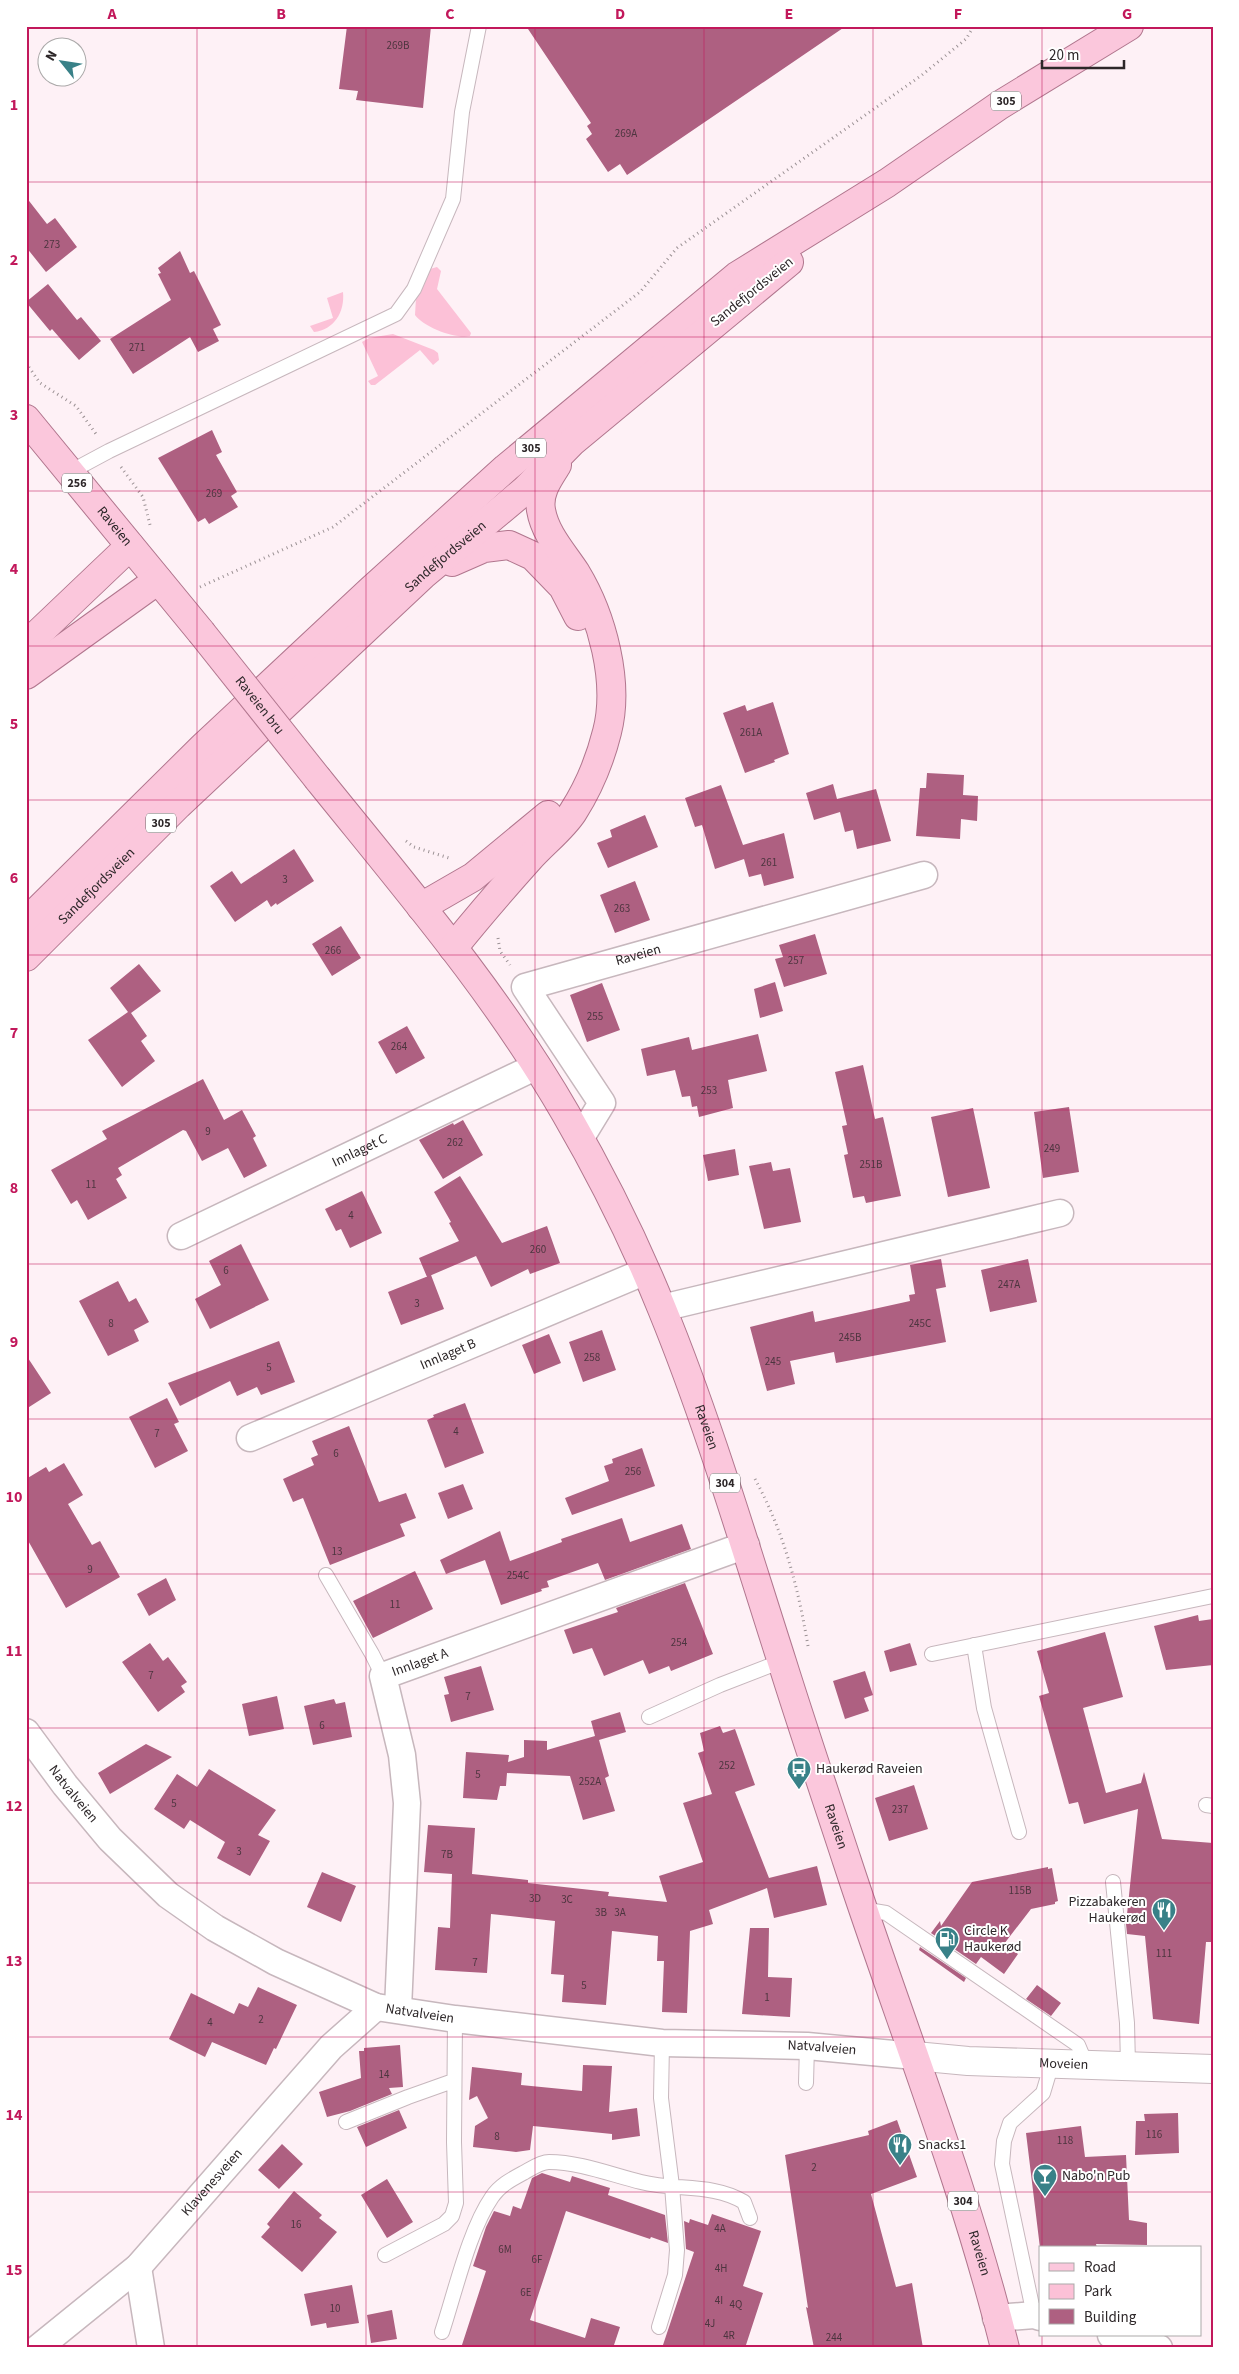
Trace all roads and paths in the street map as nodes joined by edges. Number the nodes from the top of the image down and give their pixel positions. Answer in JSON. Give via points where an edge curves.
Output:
{"nodes":[{"id":1,"x":479,"y":26,"type":"edge"},
{"id":2,"x":974,"y":26,"type":"edge"},
{"id":3,"x":1129,"y":26,"type":"edge"},
{"id":4,"x":887,"y":183,"type":"junction"},
{"id":5,"x":26,"y":363,"type":"edge"},
{"id":6,"x":26,"y":419,"type":"edge"},
{"id":7,"x":572,"y":442,"type":"junction"},
{"id":8,"x":109,"y":451,"type":"junction"},
{"id":9,"x":68,"y":473,"type":"junction"},
{"id":10,"x":153,"y":531,"type":"dead end"},
{"id":11,"x":130,"y":546,"type":"junction"},
{"id":12,"x":423,"y":575,"type":"junction"},
{"id":13,"x":158,"y":580,"type":"junction"},
{"id":14,"x":194,"y":590,"type":"dead end"},
{"id":15,"x":202,"y":632,"type":"joint"},
{"id":16,"x":26,"y":646,"type":"edge"},
{"id":17,"x":26,"y":675,"type":"edge"},
{"id":18,"x":318,"y":779,"type":"joint"},
{"id":19,"x":401,"y":838,"type":"dead end"},
{"id":20,"x":451,"y":858,"type":"dead end"},
{"id":21,"x":924,"y":875,"type":"dead end"},
{"id":22,"x":421,"y":907,"type":"junction"},
{"id":23,"x":26,"y":922,"type":"edge"},
{"id":24,"x":500,"y":929,"type":"dead end"},
{"id":25,"x":453,"y":948,"type":"junction"},
{"id":26,"x":26,"y":957,"type":"edge"},
{"id":27,"x":526,"y":987,"type":"junction"},
{"id":28,"x":536,"y":1066,"type":"junction"},
{"id":29,"x":580,"y":1138,"type":"junction"},
{"id":30,"x":1060,"y":1213,"type":"dead end"},
{"id":31,"x":181,"y":1236,"type":"dead end"},
{"id":32,"x":646,"y":1270,"type":"junction"},
{"id":33,"x":662,"y":1308,"type":"junction"},
{"id":34,"x":250,"y":1438,"type":"dead end"},
{"id":35,"x":746,"y":1545,"type":"junction"},
{"id":36,"x":326,"y":1575,"type":"dead end"},
{"id":37,"x":1213,"y":1596,"type":"edge"},
{"id":38,"x":974,"y":1645,"type":"junction"},
{"id":39,"x":932,"y":1654,"type":"dead end"},
{"id":40,"x":782,"y":1661,"type":"junction"},
{"id":41,"x":383,"y":1676,"type":"junction"},
{"id":42,"x":649,"y":1717,"type":"dead end"},
{"id":43,"x":26,"y":1732,"type":"edge"},
{"id":44,"x":1019,"y":1832,"type":"dead end"},
{"id":45,"x":1113,"y":1882,"type":"dead end"},
{"id":46,"x":862,"y":1909,"type":"junction"},
{"id":47,"x":387,"y":2008,"type":"junction"},
{"id":48,"x":454,"y":2019,"type":"junction"},
{"id":49,"x":662,"y":2043,"type":"junction"},
{"id":50,"x":807,"y":2046,"type":"junction"},
{"id":51,"x":915,"y":2056,"type":"junction"},
{"id":52,"x":1052,"y":2063,"type":"junction"},
{"id":53,"x":1086,"y":2064,"type":"junction"},
{"id":54,"x":1128,"y":2065,"type":"junction"},
{"id":55,"x":1213,"y":2069,"type":"edge"},
{"id":56,"x":453,"y":2081,"type":"junction"},
{"id":57,"x":806,"y":2082,"type":"dead end"},
{"id":58,"x":346,"y":2122,"type":"dead end"},
{"id":59,"x":672,"y":2186,"type":"junction"},
{"id":60,"x":750,"y":2218,"type":"dead end"},
{"id":61,"x":385,"y":2255,"type":"dead end"},
{"id":62,"x":138,"y":2268,"type":"junction"},
{"id":63,"x":1037,"y":2316,"type":"edge"},
{"id":64,"x":996,"y":2318,"type":"junction"},
{"id":65,"x":659,"y":2327,"type":"dead end"},
{"id":66,"x":442,"y":2332,"type":"dead end"},
{"id":67,"x":1115,"y":2336,"type":"edge"},
{"id":68,"x":38,"y":2348,"type":"edge"},
{"id":69,"x":151,"y":2348,"type":"edge"},
{"id":70,"x":1005,"y":2348,"type":"edge"},
{"id":71,"x":1159,"y":2348,"type":"edge"}],
"edges":[{"from":1,"to":8,"type":"lane","via":[[462,112],[453,199],[414,289],[396,314]]},
{"from":2,"to":14,"type":"path","via":[[966,39],[922,75],[677,248],[640,292],[333,527]]},
{"from":3,"to":4,"type":"main road","name":"Sandefjordsveien","number":"305","via":[[1000,105]]},
{"from":4,"to":7,"type":"main road","name":"Sandefjordsveien","number":"305","via":[[748,294]]},
{"from":4,"to":23,"type":"main road","name":"Sandefjordsveien","number":"305","via":[[737,276],[506,468],[203,747]]},
{"from":5,"to":8,"type":"path","via":[[40,383],[76,406]]},
{"from":6,"to":9,"type":"main road","name":"Raveien","number":"256"},
{"from":7,"to":12,"type":"main road","name":"Sandefjordsveien","number":"305","via":[[525,490]]},
{"from":7,"to":25,"type":"main road","number":"305","via":[[544,487],[541,509],[549,532],[596,612],[613,697],[607,731],[591,782],[572,813],[491,900]]},
{"from":8,"to":9,"type":"lane"},
{"from":8,"to":10,"type":"path","via":[[143,497]]},
{"from":9,"to":11,"type":"main road","name":"Raveien","number":"256"},
{"from":11,"to":13,"type":"main road","name":"Raveien"},
{"from":11,"to":16,"type":"main road"},
{"from":12,"to":22,"type":"main road","number":"305","via":[[484,548],[508,545],[533,556],[564,588],[580,621],[594,668],[593,712],[585,749],[567,788],[546,818],[473,877]]},
{"from":12,"to":26,"type":"main road","name":"Sandefjordsveien","number":"305","via":[[178,805]]},
{"from":13,"to":15,"type":"main road","name":"Raveien"},
{"from":13,"to":17,"type":"main road"},
{"from":15,"to":18,"type":"main road","name":"Raveien bru","bridge":true},
{"from":18,"to":22,"type":"main road","name":"Raveien"},
{"from":19,"to":20,"type":"path","via":[[414,847]]},
{"from":21,"to":27,"type":"street","name":"Raveien"},
{"from":22,"to":25,"type":"main road","name":"Raveien"},
{"from":24,"to":27,"type":"path","via":[[500,951]]},
{"from":25,"to":28,"type":"main road","name":"Raveien","number":"304"},
{"from":27,"to":29,"type":"street","via":[[602,1103]]},
{"from":28,"to":29,"type":"main road","name":"Raveien","number":"304"},
{"from":28,"to":31,"type":"street","name":"Innlaget C"},
{"from":29,"to":32,"type":"main road","name":"Raveien","number":"304"},
{"from":30,"to":33,"type":"street"},
{"from":32,"to":33,"type":"main road","name":"Raveien","number":"304"},
{"from":32,"to":34,"type":"street","name":"Innlaget B"},
{"from":33,"to":35,"type":"main road","name":"Raveien","number":"304"},
{"from":35,"to":40,"type":"main road","name":"Raveien","number":"304"},
{"from":35,"to":41,"type":"street","name":"Innlaget A"},
{"from":36,"to":41,"type":"lane"},
{"from":37,"to":38,"type":"lane"},
{"from":38,"to":39,"type":"lane"},
{"from":38,"to":44,"type":"lane","via":[[984,1708]]},
{"from":40,"to":42,"type":"lane"},
{"from":40,"to":46,"type":"main road","name":"Raveien","number":"304"},
{"from":41,"to":47,"type":"street","name":"Innlaget A","via":[[402,1755],[407,1803]]},
{"from":43,"to":47,"type":"street","name":"Natvalveien","via":[[110,1839],[168,1895],[215,1928],[276,1962]]},
{"from":45,"to":54,"type":"lane"},
{"from":46,"to":51,"type":"main road","name":"Raveien","number":"304"},
{"from":46,"to":53,"type":"lane","via":[[886,1913],[1078,2045]]},
{"from":47,"to":48,"type":"street","name":"Natvalveien"},
{"from":47,"to":62,"type":"street","name":"Klavenesveien","via":[[331,2047]]},
{"from":48,"to":49,"type":"street","name":"Natvalveien"},
{"from":48,"to":56,"type":"lane"},
{"from":49,"to":50,"type":"street","name":"Natvalveien"},
{"from":49,"to":59,"type":"lane","via":[[661,2098]]},
{"from":50,"to":51,"type":"street","name":"Natvalveien"},
{"from":50,"to":57,"type":"lane"},
{"from":51,"to":52,"type":"street","name":"Moveien"},
{"from":51,"to":64,"type":"main road","name":"Raveien","number":"304","via":[[954,2172]]},
{"from":52,"to":53,"type":"street","name":"Moveien"},
{"from":52,"to":63,"type":"lane","via":[[1043,2093],[1010,2123],[1002,2164]]},
{"from":53,"to":54,"type":"street","name":"Moveien"},
{"from":54,"to":55,"type":"street","name":"Moveien"},
{"from":56,"to":58,"type":"lane"},
{"from":56,"to":61,"type":"lane","via":[[457,2181],[452,2216],[436,2230]]},
{"from":59,"to":60,"type":"lane","via":[[731,2194],[744,2202]]},
{"from":59,"to":65,"type":"lane","via":[[676,2267]]},
{"from":59,"to":66,"type":"lane","via":[[547,2162],[506,2183],[493,2196],[479,2220]]},
{"from":62,"to":68,"type":"street","name":"Klavenesveien"},
{"from":62,"to":69,"type":"street"},
{"from":63,"to":64,"type":"street"},
{"from":64,"to":70,"type":"main road","name":"Raveien","number":"304"},
{"from":67,"to":71,"type":"street"}]}
